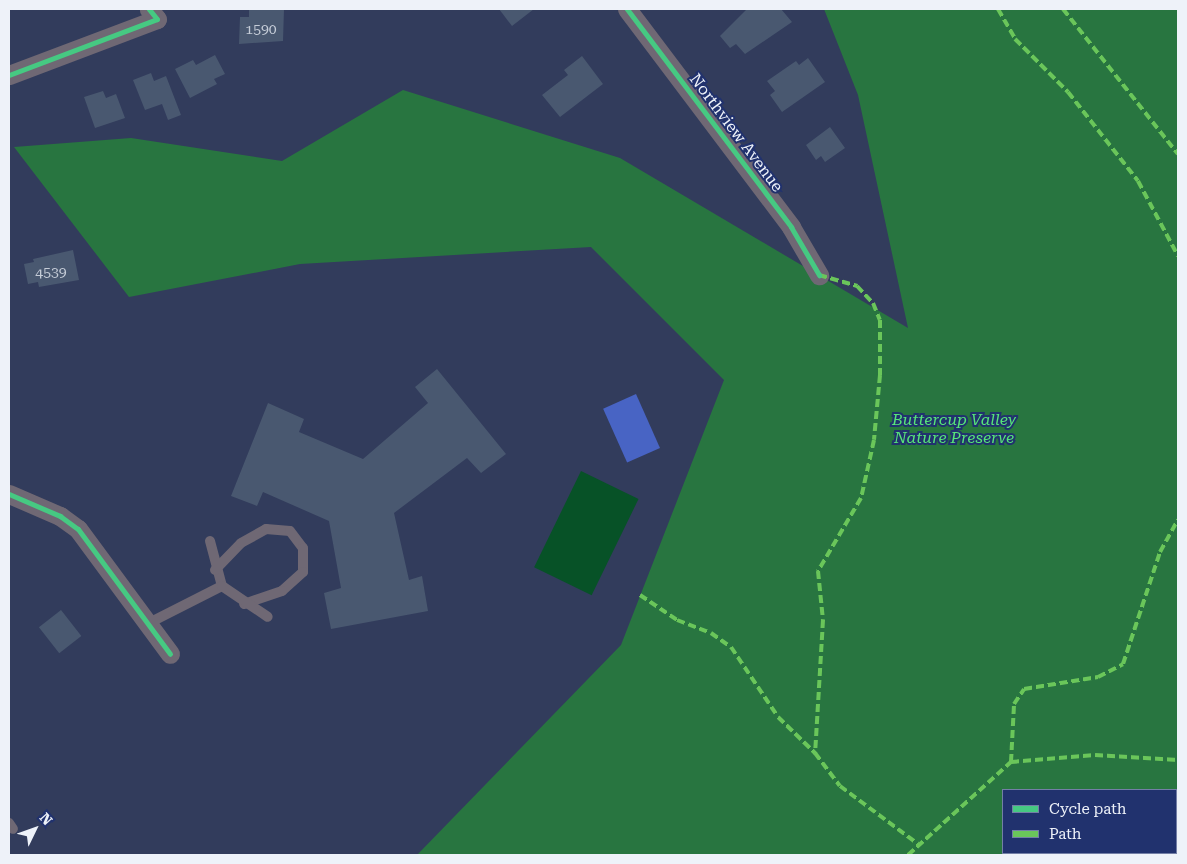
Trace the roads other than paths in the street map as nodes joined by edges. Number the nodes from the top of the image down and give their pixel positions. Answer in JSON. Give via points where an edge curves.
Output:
{"nodes":[{"id":1,"x":627,"y":9,"type":"edge"},
{"id":2,"x":153,"y":14,"type":"edge"},
{"id":3,"x":9,"y":75,"type":"edge"},
{"id":4,"x":819,"y":275,"type":"dead end"},
{"id":5,"x":9,"y":494,"type":"edge"},
{"id":6,"x":210,"y":541,"type":"dead end"},
{"id":7,"x":215,"y":570,"type":"junction"},
{"id":8,"x":222,"y":586,"type":"junction"},
{"id":9,"x":244,"y":604,"type":"junction"},
{"id":10,"x":268,"y":617,"type":"dead end"},
{"id":11,"x":147,"y":624,"type":"junction"},
{"id":12,"x":170,"y":654,"type":"dead end"}],
"edges":[{"from":1,"to":4,"type":"street","name":"Northview Avenue","via":[[791,227]]},
{"from":2,"to":3,"type":"street"},
{"from":5,"to":11,"type":"street","via":[[60,516],[78,529]]},
{"from":6,"to":7,"type":"lane"},
{"from":7,"to":8,"type":"lane"},
{"from":7,"to":9,"type":"lane","via":[[241,543],[266,529],[290,531],[303,548],[303,572],[282,591]]},
{"from":8,"to":9,"type":"lane"},
{"from":8,"to":11,"type":"lane"},
{"from":9,"to":10,"type":"lane"},
{"from":11,"to":12,"type":"street"}]}
